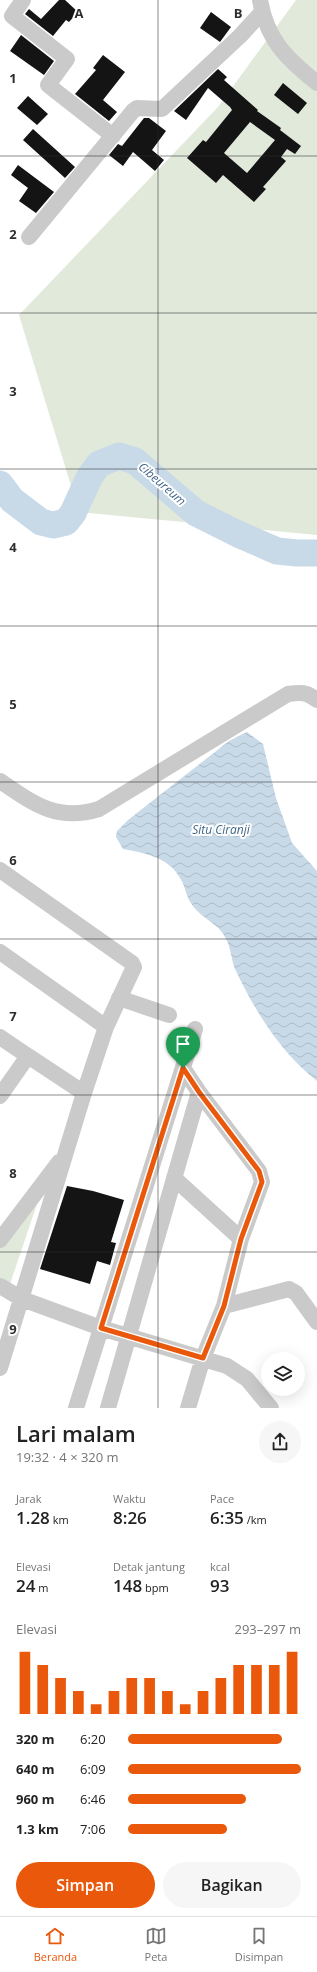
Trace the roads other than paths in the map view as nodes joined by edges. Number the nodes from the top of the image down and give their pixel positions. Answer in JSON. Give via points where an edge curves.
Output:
{"nodes":[{"id":1,"x":22,"y":0,"type":"edge"},
{"id":2,"x":261,"y":3,"type":"edge"},
{"id":3,"x":317,"y":83,"type":"edge"},
{"id":4,"x":113,"y":136,"type":"junction"},
{"id":5,"x":29,"y":237,"type":"dead end"},
{"id":6,"x":317,"y":700,"type":"edge"},
{"id":7,"x":0,"y":782,"type":"edge"},
{"id":8,"x":0,"y":870,"type":"edge"},
{"id":9,"x":0,"y":952,"type":"edge"},
{"id":10,"x":119,"y":998,"type":"junction"},
{"id":11,"x":169,"y":1015,"type":"dead end"},
{"id":12,"x":106,"y":1026,"type":"junction"},
{"id":13,"x":195,"y":1029,"type":"dead end"},
{"id":14,"x":0,"y":1037,"type":"edge"},
{"id":15,"x":28,"y":1056,"type":"junction"},
{"id":16,"x":183,"y":1068,"type":"junction"},
{"id":17,"x":199,"y":1092,"type":"junction"},
{"id":18,"x":84,"y":1093,"type":"junction"},
{"id":19,"x":0,"y":1096,"type":"edge"},
{"id":20,"x":65,"y":1154,"type":"junction"},
{"id":21,"x":174,"y":1178,"type":"junction"},
{"id":22,"x":241,"y":1239,"type":"junction"},
{"id":23,"x":0,"y":1240,"type":"edge"},
{"id":24,"x":0,"y":1286,"type":"edge"},
{"id":25,"x":22,"y":1299,"type":"junction"},
{"id":26,"x":224,"y":1306,"type":"junction"},
{"id":27,"x":317,"y":1322,"type":"edge"},
{"id":28,"x":101,"y":1328,"type":"junction"},
{"id":29,"x":129,"y":1336,"type":"junction"},
{"id":30,"x":203,"y":1358,"type":"junction"},
{"id":31,"x":0,"y":1368,"type":"edge"},
{"id":32,"x":76,"y":1408,"type":"edge"},
{"id":33,"x":108,"y":1408,"type":"edge"},
{"id":34,"x":188,"y":1408,"type":"edge"},
{"id":35,"x":270,"y":1408,"type":"edge"}],
"edges":[{"from":1,"to":4,"type":"street","via":[[12,16],[67,59],[48,85]]},
{"from":2,"to":3,"type":"street","via":[[266,26],[275,42],[298,68]]},
{"from":2,"to":4,"type":"street","via":[[240,36],[162,109],[137,108]]},
{"from":4,"to":5,"type":"street"},
{"from":6,"to":7,"type":"street","via":[[309,693],[288,694],[99,809],[84,813],[54,812],[36,805]]},
{"from":8,"to":10,"type":"street","via":[[132,963],[134,969]]},
{"from":9,"to":12,"type":"street"},
{"from":10,"to":11,"type":"street"},
{"from":10,"to":12,"type":"street"},
{"from":12,"to":18,"type":"street"},
{"from":13,"to":16,"type":"street"},
{"from":14,"to":15,"type":"street"},
{"from":15,"to":18,"type":"street"},
{"from":15,"to":19,"type":"street"},
{"from":16,"to":17,"type":"street"},
{"from":16,"to":28,"type":"street"},
{"from":17,"to":21,"type":"street"},
{"from":17,"to":22,"type":"street","via":[[262,1176]]},
{"from":18,"to":20,"type":"street"},
{"from":20,"to":23,"type":"street"},
{"from":20,"to":25,"type":"street"},
{"from":21,"to":22,"type":"street"},
{"from":21,"to":29,"type":"street"},
{"from":22,"to":26,"type":"street"},
{"from":24,"to":25,"type":"street"},
{"from":25,"to":28,"type":"street"},
{"from":25,"to":31,"type":"street"},
{"from":26,"to":27,"type":"street","via":[[289,1289],[296,1293]]},
{"from":26,"to":30,"type":"street"},
{"from":28,"to":29,"type":"street"},
{"from":28,"to":32,"type":"street"},
{"from":29,"to":30,"type":"street"},
{"from":29,"to":33,"type":"street"},
{"from":30,"to":34,"type":"street"},
{"from":30,"to":35,"type":"street","via":[[227,1366],[247,1379]]}]}
